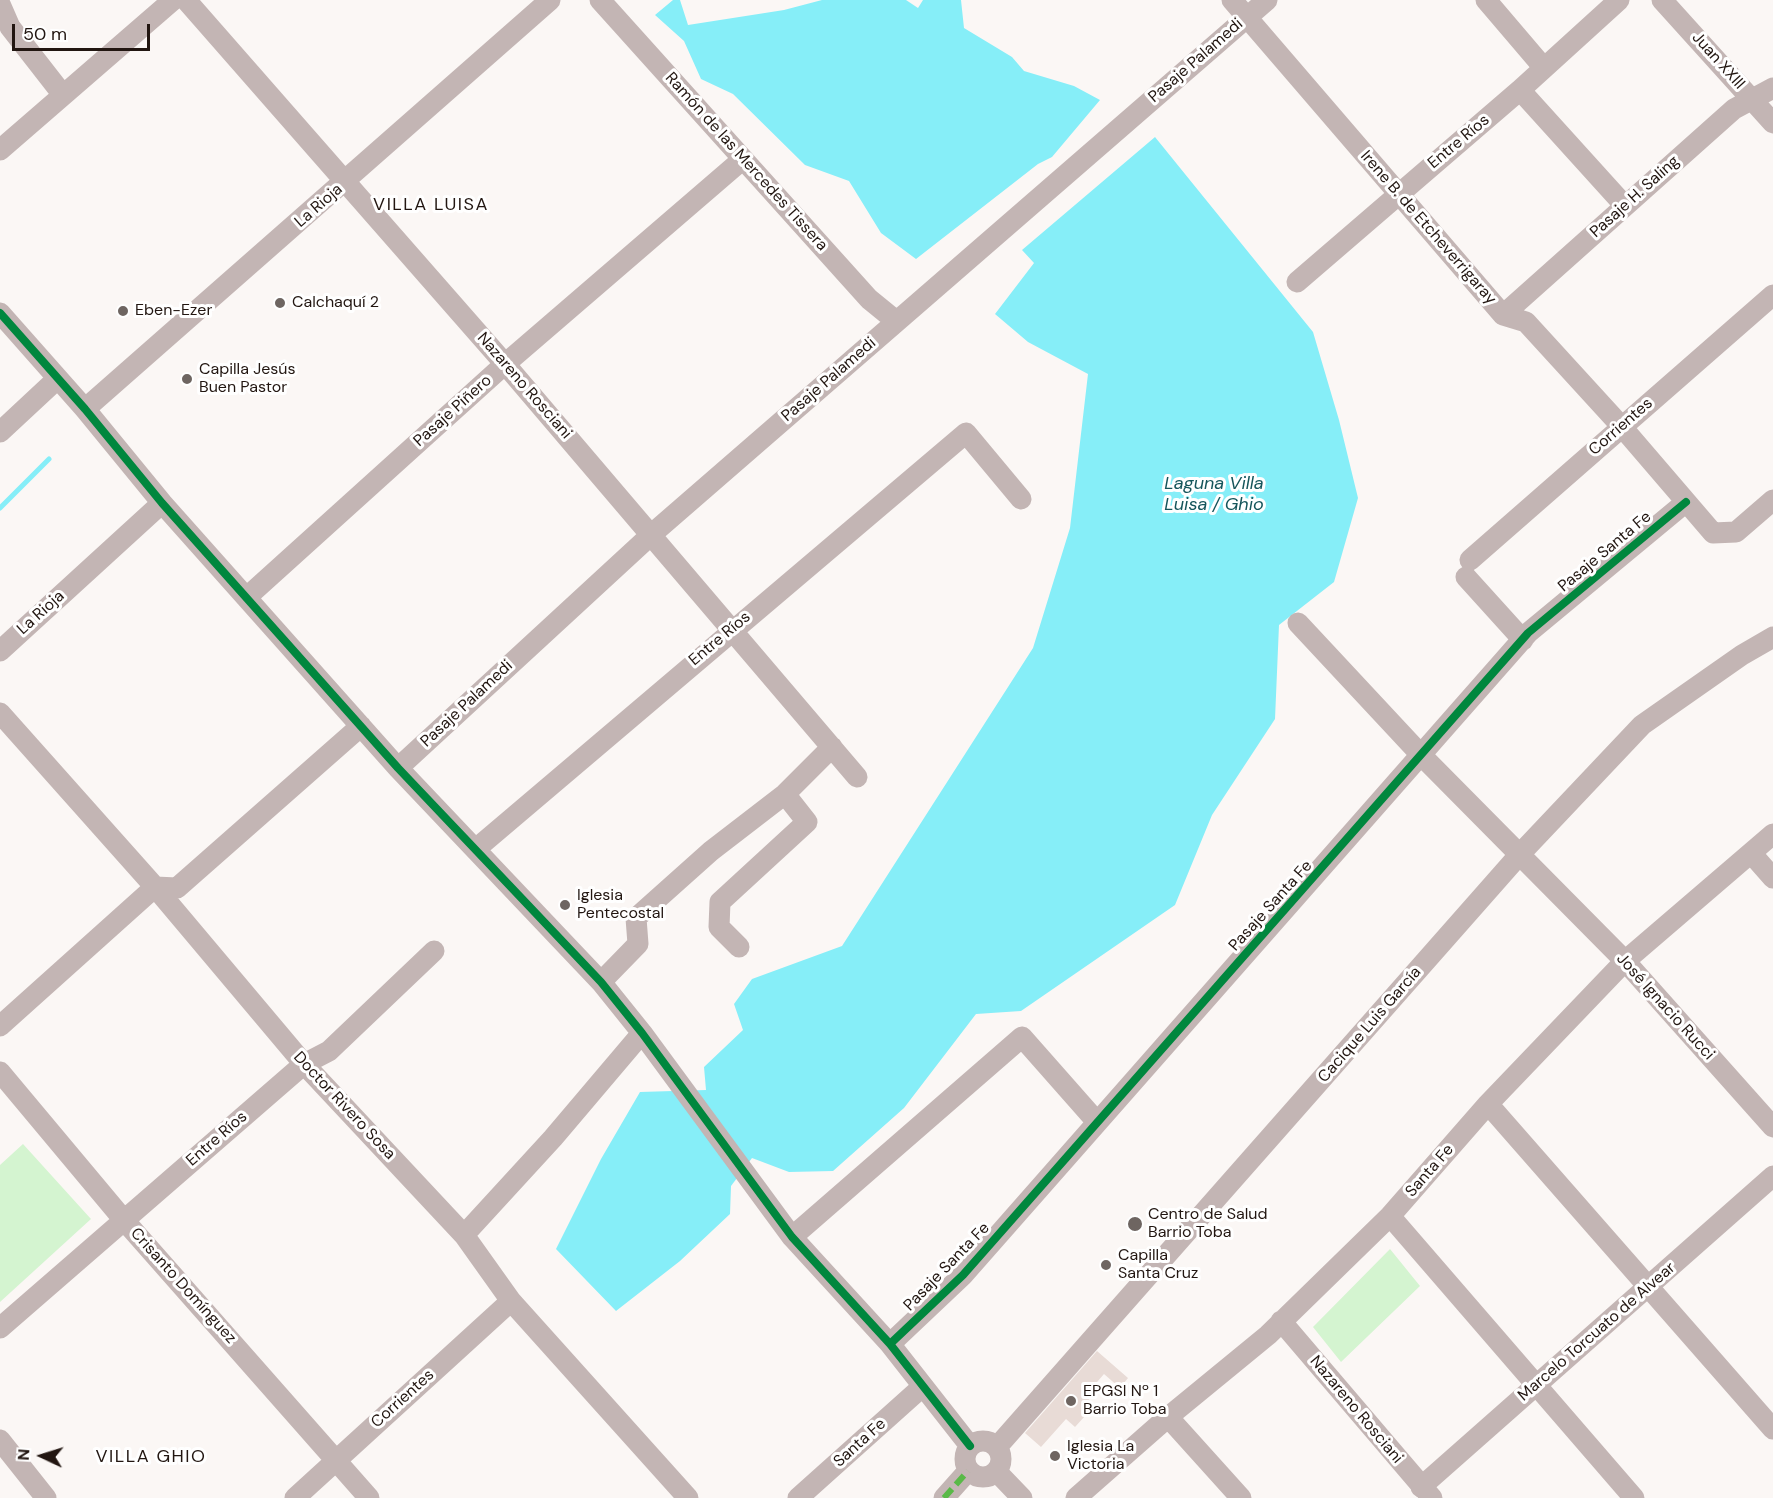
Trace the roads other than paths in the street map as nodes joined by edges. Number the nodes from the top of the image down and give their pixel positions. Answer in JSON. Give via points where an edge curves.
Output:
{"nodes":[{"id":1,"x":173,"y":0,"type":"edge"},
{"id":2,"x":186,"y":0,"type":"edge"},
{"id":3,"x":550,"y":0,"type":"edge"},
{"id":4,"x":600,"y":0,"type":"edge"},
{"id":5,"x":1232,"y":0,"type":"edge"},
{"id":6,"x":1267,"y":0,"type":"edge"},
{"id":7,"x":1486,"y":0,"type":"edge"},
{"id":8,"x":1619,"y":0,"type":"edge"},
{"id":9,"x":1662,"y":0,"type":"edge"},
{"id":10,"x":0,"y":4,"type":"edge"},
{"id":11,"x":1247,"y":17,"type":"junction"},
{"id":12,"x":1544,"y":69,"type":"junction"},
{"id":13,"x":1773,"y":88,"type":"edge"},
{"id":14,"x":1520,"y":90,"type":"junction"},
{"id":15,"x":63,"y":95,"type":"junction"},
{"id":16,"x":1752,"y":99,"type":"junction"},
{"id":17,"x":1773,"y":123,"type":"edge"},
{"id":18,"x":0,"y":150,"type":"edge"},
{"id":19,"x":743,"y":159,"type":"junction"},
{"id":20,"x":345,"y":183,"type":"junction"},
{"id":21,"x":1397,"y":194,"type":"junction"},
{"id":22,"x":1625,"y":206,"type":"junction"},
{"id":23,"x":1297,"y":282,"type":"dead end"},
{"id":24,"x":1773,"y":295,"type":"edge"},
{"id":25,"x":0,"y":313,"type":"edge"},
{"id":26,"x":1503,"y":315,"type":"junction"},
{"id":27,"x":896,"y":321,"type":"junction"},
{"id":28,"x":505,"y":364,"type":"junction"},
{"id":29,"x":57,"y":379,"type":"junction"},
{"id":30,"x":85,"y":410,"type":"junction"},
{"id":31,"x":1622,"y":427,"type":"junction"},
{"id":32,"x":0,"y":432,"type":"edge"},
{"id":33,"x":1022,"y":499,"type":"dead end"},
{"id":34,"x":1773,"y":500,"type":"edge"},
{"id":35,"x":1686,"y":501,"type":"junction"},
{"id":36,"x":162,"y":503,"type":"junction"},
{"id":37,"x":652,"y":534,"type":"junction"},
{"id":38,"x":247,"y":597,"type":"junction"},
{"id":39,"x":1298,"y":623,"type":"dead end"},
{"id":40,"x":732,"y":629,"type":"junction"},
{"id":41,"x":1773,"y":637,"type":"edge"},
{"id":42,"x":1523,"y":640,"type":"junction"},
{"id":43,"x":0,"y":651,"type":"edge"},
{"id":44,"x":0,"y":713,"type":"edge"},
{"id":45,"x":361,"y":726,"type":"junction"},
{"id":46,"x":832,"y":747,"type":"junction"},
{"id":47,"x":1422,"y":756,"type":"junction"},
{"id":48,"x":398,"y":768,"type":"junction"},
{"id":49,"x":857,"y":777,"type":"dead end"},
{"id":50,"x":785,"y":794,"type":"junction"},
{"id":51,"x":1773,"y":834,"type":"edge"},
{"id":52,"x":477,"y":848,"type":"junction"},
{"id":53,"x":1751,"y":853,"type":"junction"},
{"id":54,"x":1520,"y":855,"type":"junction"},
{"id":55,"x":1773,"y":879,"type":"edge"},
{"id":56,"x":155,"y":887,"type":"junction"},
{"id":57,"x":739,"y":948,"type":"dead end"},
{"id":58,"x":434,"y":951,"type":"dead end"},
{"id":59,"x":1625,"y":961,"type":"junction"},
{"id":60,"x":602,"y":982,"type":"junction"},
{"id":61,"x":0,"y":1026,"type":"edge"},
{"id":62,"x":642,"y":1032,"type":"junction"},
{"id":63,"x":304,"y":1064,"type":"junction"},
{"id":64,"x":0,"y":1072,"type":"edge"},
{"id":65,"x":1488,"y":1104,"type":"junction"},
{"id":66,"x":1097,"y":1122,"type":"junction"},
{"id":67,"x":1773,"y":1127,"type":"edge"},
{"id":68,"x":1773,"y":1176,"type":"edge"},
{"id":69,"x":1390,"y":1216,"type":"junction"},
{"id":70,"x":123,"y":1219,"type":"junction"},
{"id":71,"x":464,"y":1235,"type":"junction"},
{"id":72,"x":792,"y":1237,"type":"junction"},
{"id":73,"x":1647,"y":1288,"type":"junction"},
{"id":74,"x":511,"y":1301,"type":"junction"},
{"id":75,"x":1281,"y":1321,"type":"junction"},
{"id":76,"x":0,"y":1328,"type":"edge"},
{"id":77,"x":890,"y":1344,"type":"junction"},
{"id":78,"x":1538,"y":1384,"type":"junction"},
{"id":79,"x":922,"y":1387,"type":"junction"},
{"id":80,"x":1168,"y":1417,"type":"junction"},
{"id":81,"x":1773,"y":1429,"type":"edge"},
{"id":82,"x":0,"y":1440,"type":"edge"},
{"id":83,"x":970,"y":1446,"type":"junction"},
{"id":84,"x":998,"y":1447,"type":"junction"},
{"id":85,"x":336,"y":1460,"type":"junction"},
{"id":86,"x":969,"y":1471,"type":"junction"},
{"id":87,"x":997,"y":1472,"type":"junction"},
{"id":88,"x":1426,"y":1493,"type":"edge"},
{"id":89,"x":46,"y":1498,"type":"edge"},
{"id":90,"x":295,"y":1498,"type":"edge"},
{"id":91,"x":369,"y":1498,"type":"edge"},
{"id":92,"x":688,"y":1498,"type":"edge"},
{"id":93,"x":798,"y":1498,"type":"edge"},
{"id":94,"x":944,"y":1498,"type":"edge"},
{"id":95,"x":1022,"y":1498,"type":"edge"},
{"id":96,"x":1076,"y":1498,"type":"edge"},
{"id":97,"x":1240,"y":1498,"type":"edge"},
{"id":98,"x":1634,"y":1498,"type":"edge"}],
"edges":[{"from":1,"to":15,"type":"street"},
{"from":2,"to":20,"type":"street","name":"Nazareno Rosciani"},
{"from":3,"to":20,"type":"street","name":"La Rioja"},
{"from":4,"to":19,"type":"street","name":"Ramón de las Mercedes Tissera"},
{"from":5,"to":11,"type":"street","name":"Irene B. de Etcheverrigaray"},
{"from":6,"to":11,"type":"street","name":"Pasaje Palamedi"},
{"from":7,"to":12,"type":"street"},
{"from":8,"to":12,"type":"street","name":"Entre Ríos"},
{"from":9,"to":16,"type":"street","name":"Juan XXIII"},
{"from":10,"to":15,"type":"street","via":[[10,27]]},
{"from":11,"to":21,"type":"street","name":"Irene B. de Etcheverrigaray"},
{"from":11,"to":27,"type":"street","name":"Pasaje Palamedi"},
{"from":12,"to":14,"type":"street","name":"Entre Ríos"},
{"from":13,"to":16,"type":"street","name":"Pasaje H. Saling"},
{"from":14,"to":21,"type":"street","name":"Entre Ríos"},
{"from":14,"to":22,"type":"street"},
{"from":15,"to":18,"type":"street"},
{"from":16,"to":17,"type":"street","name":"Juan XXIII"},
{"from":16,"to":22,"type":"street","name":"Pasaje H. Saling","via":[[1734,109]]},
{"from":19,"to":27,"type":"street","name":"Ramón de las Mercedes Tissera","via":[[868,299]]},
{"from":19,"to":28,"type":"street","name":"Pasaje Piñero"},
{"from":20,"to":28,"type":"street","name":"Nazareno Rosciani"},
{"from":20,"to":30,"type":"street","name":"La Rioja"},
{"from":21,"to":23,"type":"street","name":"Entre Ríos"},
{"from":21,"to":26,"type":"street","name":"Irene B. de Etcheverrigaray"},
{"from":22,"to":26,"type":"street","name":"Pasaje H. Saling"},
{"from":24,"to":31,"type":"street","name":"Corrientes"},
{"from":25,"to":29,"type":"street"},
{"from":26,"to":31,"type":"street","name":"Irene B. de Etcheverrigaray","via":[[1526,322]]},
{"from":27,"to":37,"type":"street","name":"Pasaje Palamedi"},
{"from":28,"to":37,"type":"street","name":"Nazareno Rosciani"},
{"from":28,"to":38,"type":"street","name":"Pasaje Piñero"},
{"from":29,"to":30,"type":"street"},
{"from":29,"to":32,"type":"street"},
{"from":30,"to":36,"type":"street"},
{"from":31,"to":35,"type":"street","name":"Irene B. de Etcheverrigaray"},
{"from":31,"to":42,"type":"street","name":"Corrientes","via":[[1468,568]]},
{"from":33,"to":40,"type":"street","name":"Entre Ríos","via":[[966,433]]},
{"from":34,"to":35,"type":"street","name":"Irene B. de Etcheverrigaray","via":[[1736,531],[1713,533]]},
{"from":35,"to":42,"type":"street","name":"Pasaje Santa Fe"},
{"from":36,"to":38,"type":"street"},
{"from":36,"to":43,"type":"street","name":"La Rioja"},
{"from":37,"to":40,"type":"street","name":"Nazareno Rosciani"},
{"from":37,"to":48,"type":"street","name":"Pasaje Palamedi"},
{"from":38,"to":45,"type":"street"},
{"from":39,"to":47,"type":"street"},
{"from":40,"to":46,"type":"street","name":"Nazareno Rosciani"},
{"from":40,"to":52,"type":"street","name":"Entre Ríos"},
{"from":41,"to":54,"type":"street","name":"Cacique Luis García","via":[[1642,725]]},
{"from":42,"to":47,"type":"street","name":"Pasaje Santa Fe"},
{"from":44,"to":56,"type":"street","name":"Doctor Rivero Sosa"},
{"from":45,"to":48,"type":"street"},
{"from":45,"to":56,"type":"street","via":[[177,888]]},
{"from":46,"to":49,"type":"street","name":"Nazareno Rosciani"},
{"from":46,"to":50,"type":"street"},
{"from":47,"to":54,"type":"street"},
{"from":47,"to":66,"type":"street","name":"Pasaje Santa Fe"},
{"from":48,"to":52,"type":"street"},
{"from":50,"to":57,"type":"street","via":[[807,822],[720,902],[719,927]]},
{"from":50,"to":60,"type":"street","via":[[711,851],[636,918],[638,944]]},
{"from":51,"to":53,"type":"street","name":"Santa Fe"},
{"from":52,"to":60,"type":"street"},
{"from":53,"to":55,"type":"street"},
{"from":53,"to":59,"type":"street","name":"Santa Fe"},
{"from":54,"to":59,"type":"street","name":"José Ignacio Rucci"},
{"from":54,"to":84,"type":"street","name":"Cacique Luis García"},
{"from":56,"to":61,"type":"street"},
{"from":56,"to":63,"type":"street","name":"Doctor Rivero Sosa"},
{"from":58,"to":63,"type":"street","name":"Entre Ríos","via":[[329,1051]]},
{"from":59,"to":65,"type":"street","name":"Santa Fe"},
{"from":59,"to":67,"type":"street","name":"José Ignacio Rucci"},
{"from":60,"to":62,"type":"street"},
{"from":62,"to":71,"type":"street"},
{"from":62,"to":72,"type":"street"},
{"from":63,"to":70,"type":"street","name":"Entre Ríos"},
{"from":63,"to":71,"type":"street","name":"Doctor Rivero Sosa"},
{"from":64,"to":70,"type":"street","name":"Crisanto Domínguez"},
{"from":65,"to":69,"type":"street","name":"Santa Fe"},
{"from":65,"to":73,"type":"street"},
{"from":66,"to":72,"type":"street","via":[[1022,1037]]},
{"from":66,"to":77,"type":"street","name":"Pasaje Santa Fe","via":[[963,1275]]},
{"from":68,"to":73,"type":"street","name":"Marcelo Torcuato de Alvear"},
{"from":69,"to":75,"type":"street","name":"Santa Fe"},
{"from":69,"to":78,"type":"street"},
{"from":70,"to":76,"type":"street","name":"Entre Ríos"},
{"from":70,"to":85,"type":"street","name":"Crisanto Domínguez"},
{"from":71,"to":74,"type":"street","name":"Doctor Rivero Sosa"},
{"from":72,"to":77,"type":"street"},
{"from":73,"to":78,"type":"street","name":"Marcelo Torcuato de Alvear"},
{"from":73,"to":81,"type":"street"},
{"from":74,"to":85,"type":"street","name":"Corrientes"},
{"from":74,"to":92,"type":"street","name":"Doctor Rivero Sosa"},
{"from":75,"to":80,"type":"street","name":"Santa Fe"},
{"from":75,"to":88,"type":"street","name":"Nazareno Rosciani"},
{"from":77,"to":79,"type":"street"},
{"from":78,"to":88,"type":"street","name":"Marcelo Torcuato de Alvear"},
{"from":78,"to":98,"type":"street"},
{"from":79,"to":83,"type":"street"},
{"from":79,"to":93,"type":"street","name":"Santa Fe"},
{"from":80,"to":96,"type":"street","name":"Santa Fe"},
{"from":80,"to":97,"type":"street"},
{"from":82,"to":89,"type":"street"},
{"from":83,"to":84,"type":"street","via":[[989,1441]]},
{"from":83,"to":86,"type":"street","via":[[965,1454]]},
{"from":84,"to":87,"type":"street","via":[[1002,1460]]},
{"from":85,"to":90,"type":"street","name":"Corrientes"},
{"from":85,"to":91,"type":"street","name":"Crisanto Domínguez"},
{"from":86,"to":87,"type":"street","via":[[988,1478]]},
{"from":86,"to":94,"type":"street"},
{"from":87,"to":95,"type":"street"}]}
